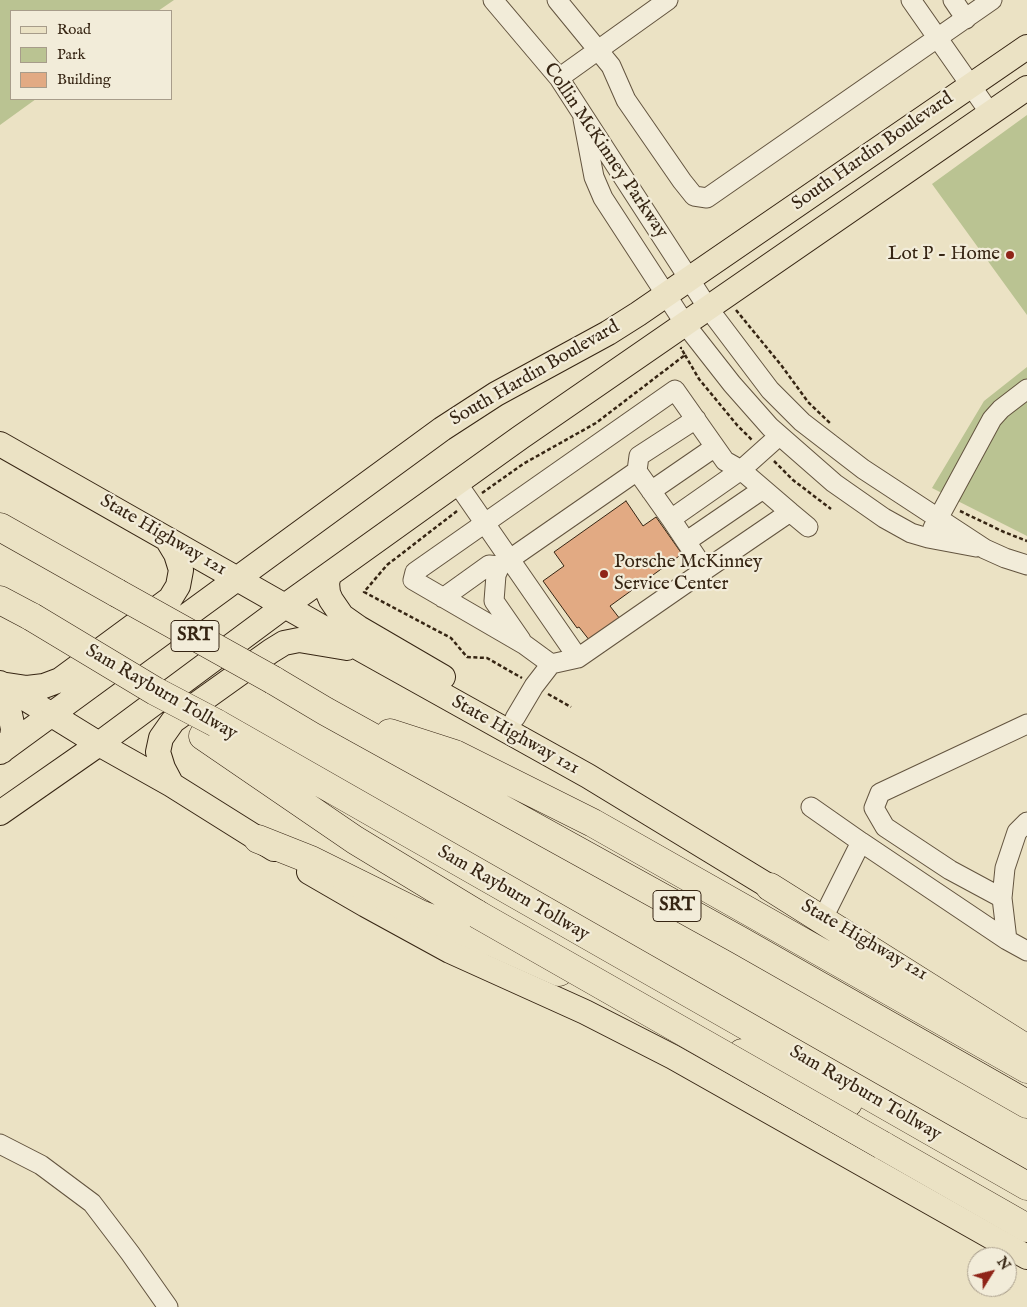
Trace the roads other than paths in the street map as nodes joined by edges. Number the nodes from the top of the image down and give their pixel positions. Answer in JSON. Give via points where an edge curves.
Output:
{"nodes":[{"id":1,"x":493,"y":0,"type":"edge"},
{"id":2,"x":556,"y":0,"type":"edge"},
{"id":3,"x":668,"y":0,"type":"edge"},
{"id":4,"x":911,"y":0,"type":"edge"},
{"id":5,"x":952,"y":0,"type":"edge"},
{"id":6,"x":992,"y":0,"type":"edge"},
{"id":7,"x":966,"y":19,"type":"junction"},
{"id":8,"x":938,"y":38,"type":"junction"},
{"id":9,"x":1027,"y":47,"type":"edge"},
{"id":10,"x":598,"y":50,"type":"junction"},
{"id":11,"x":559,"y":78,"type":"junction"},
{"id":12,"x":970,"y":85,"type":"junction"},
{"id":13,"x":1027,"y":88,"type":"edge"},
{"id":14,"x":582,"y":112,"type":"junction"},
{"id":15,"x":990,"y":113,"type":"junction"},
{"id":16,"x":690,"y":279,"type":"junction"},
{"id":17,"x":666,"y":295,"type":"junction"},
{"id":18,"x":708,"y":308,"type":"junction"},
{"id":19,"x":685,"y":324,"type":"junction"},
{"id":20,"x":1027,"y":389,"type":"edge"},
{"id":21,"x":696,"y":419,"type":"junction"},
{"id":22,"x":778,"y":436,"type":"junction"},
{"id":23,"x":0,"y":444,"type":"edge"},
{"id":24,"x":715,"y":446,"type":"junction"},
{"id":25,"x":741,"y":470,"type":"junction"},
{"id":26,"x":637,"y":471,"type":"junction"},
{"id":27,"x":457,"y":483,"type":"junction"},
{"id":28,"x":763,"y":488,"type":"junction"},
{"id":29,"x":651,"y":491,"type":"junction"},
{"id":30,"x":790,"y":512,"type":"junction"},
{"id":31,"x":938,"y":518,"type":"junction"},
{"id":32,"x":672,"y":519,"type":"junction"},
{"id":33,"x":485,"y":522,"type":"junction"},
{"id":34,"x":0,"y":526,"type":"edge"},
{"id":35,"x":808,"y":527,"type":"dead end"},
{"id":36,"x":928,"y":538,"type":"junction"},
{"id":37,"x":167,"y":539,"type":"junction"},
{"id":38,"x":687,"y":542,"type":"junction"},
{"id":39,"x":985,"y":549,"type":"junction"},
{"id":40,"x":505,"y":563,"type":"junction"},
{"id":41,"x":1027,"y":565,"type":"edge"},
{"id":42,"x":705,"y":570,"type":"junction"},
{"id":43,"x":329,"y":575,"type":"junction"},
{"id":44,"x":237,"y":578,"type":"junction"},
{"id":45,"x":443,"y":598,"type":"junction"},
{"id":46,"x":0,"y":600,"type":"edge"},
{"id":47,"x":285,"y":606,"type":"junction"},
{"id":48,"x":524,"y":645,"type":"junction"},
{"id":49,"x":364,"y":651,"type":"junction"},
{"id":50,"x":578,"y":658,"type":"junction"},
{"id":51,"x":550,"y":664,"type":"junction"},
{"id":52,"x":1,"y":688,"type":"edge"},
{"id":53,"x":325,"y":711,"type":"junction"},
{"id":54,"x":52,"y":715,"type":"junction"},
{"id":55,"x":515,"y":718,"type":"junction"},
{"id":56,"x":1027,"y":724,"type":"edge"},
{"id":57,"x":209,"y":730,"type":"junction"},
{"id":58,"x":100,"y":744,"type":"junction"},
{"id":59,"x":1,"y":752,"type":"edge"},
{"id":60,"x":588,"y":776,"type":"junction"},
{"id":61,"x":172,"y":785,"type":"junction"},
{"id":62,"x":811,"y":807,"type":"dead end"},
{"id":63,"x":0,"y":813,"type":"edge"},
{"id":64,"x":1027,"y":822,"type":"edge"},
{"id":65,"x":258,"y":839,"type":"junction"},
{"id":66,"x":860,"y":842,"type":"junction"},
{"id":67,"x":770,"y":887,"type":"junction"},
{"id":68,"x":1002,"y":898,"type":"junction"},
{"id":69,"x":823,"y":918,"type":"junction"},
{"id":70,"x":1007,"y":940,"type":"junction"},
{"id":71,"x":1027,"y":952,"type":"edge"},
{"id":72,"x":1027,"y":1034,"type":"edge"},
{"id":73,"x":1027,"y":1049,"type":"edge"},
{"id":74,"x":1027,"y":1069,"type":"edge"},
{"id":75,"x":1027,"y":1104,"type":"edge"},
{"id":76,"x":910,"y":1119,"type":"junction"},
{"id":77,"x":0,"y":1144,"type":"edge"},
{"id":78,"x":1027,"y":1186,"type":"edge"},
{"id":79,"x":1027,"y":1228,"type":"edge"},
{"id":80,"x":1027,"y":1257,"type":"edge"},
{"id":81,"x":168,"y":1307,"type":"edge"}],
"edges":[{"from":1,"to":11,"type":"street","name":"Collin McKinney Parkway"},
{"from":2,"to":10,"type":"street"},
{"from":3,"to":10,"type":"street"},
{"from":4,"to":8,"type":"street"},
{"from":5,"to":7,"type":"street"},
{"from":6,"to":7,"type":"street"},
{"from":7,"to":8,"type":"street"},
{"from":8,"to":10,"type":"street","via":[[707,198],[694,196],[682,181],[626,100],[611,66]]},
{"from":8,"to":12,"type":"street"},
{"from":9,"to":12,"type":"main road","name":"South Hardin Boulevard"},
{"from":10,"to":11,"type":"street"},
{"from":11,"to":14,"type":"street","name":"Collin McKinney Parkway"},
{"from":12,"to":15,"type":"street"},
{"from":12,"to":16,"type":"main road","name":"South Hardin Boulevard"},
{"from":13,"to":15,"type":"main road","name":"South Hardin Boulevard"},
{"from":14,"to":16,"type":"street","name":"Collin McKinney Parkway"},
{"from":14,"to":17,"type":"street","via":[[589,158],[600,191]]},
{"from":15,"to":18,"type":"main road","name":"South Hardin Boulevard"},
{"from":16,"to":17,"type":"main road","name":"South Hardin Boulevard"},
{"from":16,"to":18,"type":"street","name":"Collin McKinney Parkway"},
{"from":17,"to":19,"type":"street"},
{"from":17,"to":44,"type":"main road","name":"South Hardin Boulevard","via":[[608,333],[470,410]]},
{"from":18,"to":19,"type":"main road","name":"South Hardin Boulevard"},
{"from":18,"to":31,"type":"street","name":"Collin McKinney Parkway","via":[[770,390],[802,422],[863,469]]},
{"from":19,"to":22,"type":"street"},
{"from":19,"to":27,"type":"main road","name":"South Hardin Boulevard"},
{"from":20,"to":31,"type":"street","via":[[992,419]]},
{"from":21,"to":24,"type":"street"},
{"from":21,"to":26,"type":"street","via":[[639,456]]},
{"from":21,"to":33,"type":"street","via":[[675,390]]},
{"from":22,"to":25,"type":"street"},
{"from":22,"to":36,"type":"street","via":[[862,504],[899,527]]},
{"from":23,"to":37,"type":"main road","name":"State Highway 121"},
{"from":24,"to":25,"type":"street","via":[[725,461]]},
{"from":24,"to":29,"type":"street"},
{"from":25,"to":28,"type":"street"},
{"from":25,"to":32,"type":"street"},
{"from":26,"to":29,"type":"street"},
{"from":26,"to":40,"type":"street"},
{"from":27,"to":33,"type":"street"},
{"from":27,"to":43,"type":"main road","name":"South Hardin Boulevard"},
{"from":28,"to":30,"type":"street"},
{"from":28,"to":38,"type":"street"},
{"from":29,"to":32,"type":"street"},
{"from":30,"to":35,"type":"street"},
{"from":30,"to":42,"type":"street"},
{"from":31,"to":36,"type":"street"},
{"from":31,"to":39,"type":"street","name":"Collin McKinney Parkway"},
{"from":32,"to":38,"type":"street"},
{"from":33,"to":40,"type":"street"},
{"from":33,"to":45,"type":"street","via":[[415,572],[413,580]]},
{"from":34,"to":53,"type":"highway","number":"SRT","bridge":true},
{"from":36,"to":39,"type":"street"},
{"from":37,"to":44,"type":"main road","name":"State Highway 121"},
{"from":37,"to":52,"type":"main road","via":[[181,570],[178,586],[170,599],[60,680],[44,686]]},
{"from":38,"to":42,"type":"street"},
{"from":39,"to":41,"type":"street"},
{"from":40,"to":45,"type":"street","via":[[489,565]]},
{"from":40,"to":48,"type":"street","via":[[496,575],[494,601]]},
{"from":40,"to":50,"type":"street"},
{"from":42,"to":50,"type":"street"},
{"from":43,"to":47,"type":"main road","name":"South Hardin Boulevard"},
{"from":43,"to":55,"type":"main road","via":[[327,587],[331,600],[349,622]]},
{"from":44,"to":47,"type":"main road","name":"State Highway 121"},
{"from":44,"to":54,"type":"main road","name":"South Hardin Boulevard"},
{"from":45,"to":48,"type":"street"},
{"from":46,"to":57,"type":"highway","name":"Sam Rayburn Tollway","bridge":true,"via":[[155,691]]},
{"from":47,"to":49,"type":"main road","name":"State Highway 121"},
{"from":47,"to":58,"type":"main road","name":"South Hardin Boulevard"},
{"from":48,"to":51,"type":"street"},
{"from":49,"to":60,"type":"main road","name":"State Highway 121"},
{"from":49,"to":61,"type":"main road","via":[[299,640],[284,643],[271,651],[173,721],[164,732],[158,752]]},
{"from":50,"to":51,"type":"street"},
{"from":51,"to":55,"type":"street"},
{"from":52,"to":54,"type":"main road"},
{"from":52,"to":59,"type":"main road","via":[[13,729],[12,737]]},
{"from":53,"to":74,"type":"highway","via":[[455,754],[535,793]]},
{"from":53,"to":75,"type":"highway","number":"SRT"},
{"from":54,"to":58,"type":"main road"},
{"from":54,"to":59,"type":"main road","name":"South Hardin Boulevard"},
{"from":55,"to":60,"type":"main road"},
{"from":56,"to":68,"type":"street","via":[[880,793],[874,808],[885,827],[950,870]]},
{"from":57,"to":76,"type":"highway","name":"Sam Rayburn Tollway"},
{"from":57,"to":79,"type":"highway","bridge":true,"via":[[355,840],[416,879]]},
{"from":58,"to":61,"type":"main road"},
{"from":58,"to":63,"type":"main road","name":"South Hardin Boulevard"},
{"from":60,"to":67,"type":"main road","name":"State Highway 121"},
{"from":61,"to":65,"type":"main road"},
{"from":62,"to":66,"type":"street"},
{"from":64,"to":68,"type":"street","via":[[1017,832],[1005,868]]},
{"from":65,"to":76,"type":"highway","via":[[848,1103]]},
{"from":65,"to":80,"type":"main road","via":[[306,870],[450,951],[585,1012],[673,1057]]},
{"from":66,"to":69,"type":"street"},
{"from":66,"to":70,"type":"street"},
{"from":67,"to":69,"type":"main road","name":"State Highway 121"},
{"from":67,"to":73,"type":"highway"},
{"from":68,"to":70,"type":"street"},
{"from":69,"to":72,"type":"main road","name":"State Highway 121"},
{"from":70,"to":71,"type":"street"},
{"from":76,"to":78,"type":"highway","name":"Sam Rayburn Tollway"},
{"from":77,"to":81,"type":"street","via":[[41,1165],[92,1204]]}]}
